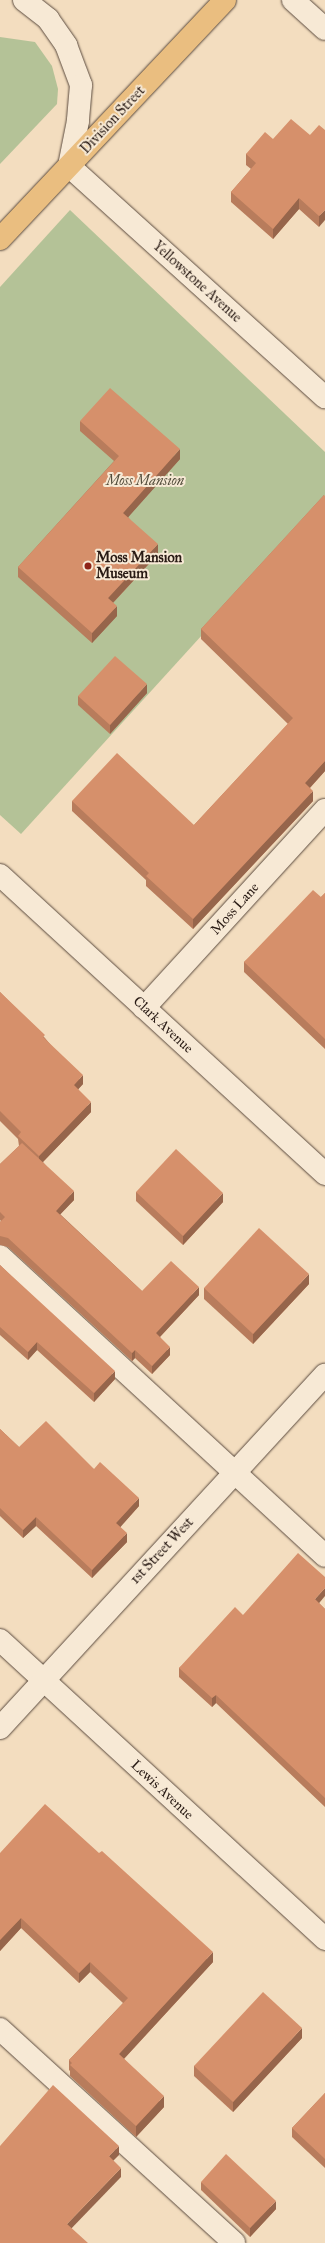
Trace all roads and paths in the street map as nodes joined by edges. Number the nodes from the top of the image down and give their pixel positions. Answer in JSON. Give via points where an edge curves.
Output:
{"nodes":[{"id":1,"x":24,"y":0,"type":"edge"},
{"id":2,"x":224,"y":0,"type":"edge"},
{"id":3,"x":293,"y":0,"type":"edge"},
{"id":4,"x":325,"y":29,"type":"edge"},
{"id":5,"x":69,"y":166,"type":"junction"},
{"id":6,"x":0,"y":239,"type":"edge"},
{"id":7,"x":325,"y":397,"type":"edge"},
{"id":8,"x":325,"y":810,"type":"edge"},
{"id":9,"x":0,"y":875,"type":"edge"},
{"id":10,"x":144,"y":1008,"type":"junction"},
{"id":11,"x":325,"y":1174,"type":"edge"},
{"id":12,"x":0,"y":1256,"type":"edge"},
{"id":13,"x":325,"y":1375,"type":"edge"},
{"id":14,"x":234,"y":1473,"type":"junction"},
{"id":15,"x":325,"y":1556,"type":"edge"},
{"id":16,"x":0,"y":1640,"type":"edge"},
{"id":17,"x":43,"y":1680,"type":"junction"},
{"id":18,"x":0,"y":1728,"type":"edge"},
{"id":19,"x":325,"y":1939,"type":"edge"},
{"id":20,"x":0,"y":2029,"type":"edge"},
{"id":21,"x":234,"y":2243,"type":"edge"}],
"edges":[{"from":1,"to":5,"type":"street","via":[[48,19],[66,45],[80,85],[78,121]]},
{"from":2,"to":5,"type":"main road","name":"Division Street"},
{"from":3,"to":4,"type":"street"},
{"from":5,"to":6,"type":"main road","name":"Division Street"},
{"from":5,"to":7,"type":"street","name":"Yellowstone Avenue"},
{"from":8,"to":10,"type":"street","name":"Moss Lane"},
{"from":9,"to":10,"type":"street","name":"Clark Avenue"},
{"from":10,"to":11,"type":"street","name":"Clark Avenue"},
{"from":12,"to":14,"type":"street"},
{"from":13,"to":14,"type":"street","name":"1st Street West"},
{"from":14,"to":15,"type":"street"},
{"from":14,"to":17,"type":"street","name":"1st Street West"},
{"from":16,"to":17,"type":"street","name":"Lewis Avenue"},
{"from":17,"to":18,"type":"street","name":"1st Street West"},
{"from":17,"to":19,"type":"street","name":"Lewis Avenue"},
{"from":20,"to":21,"type":"street"}]}
